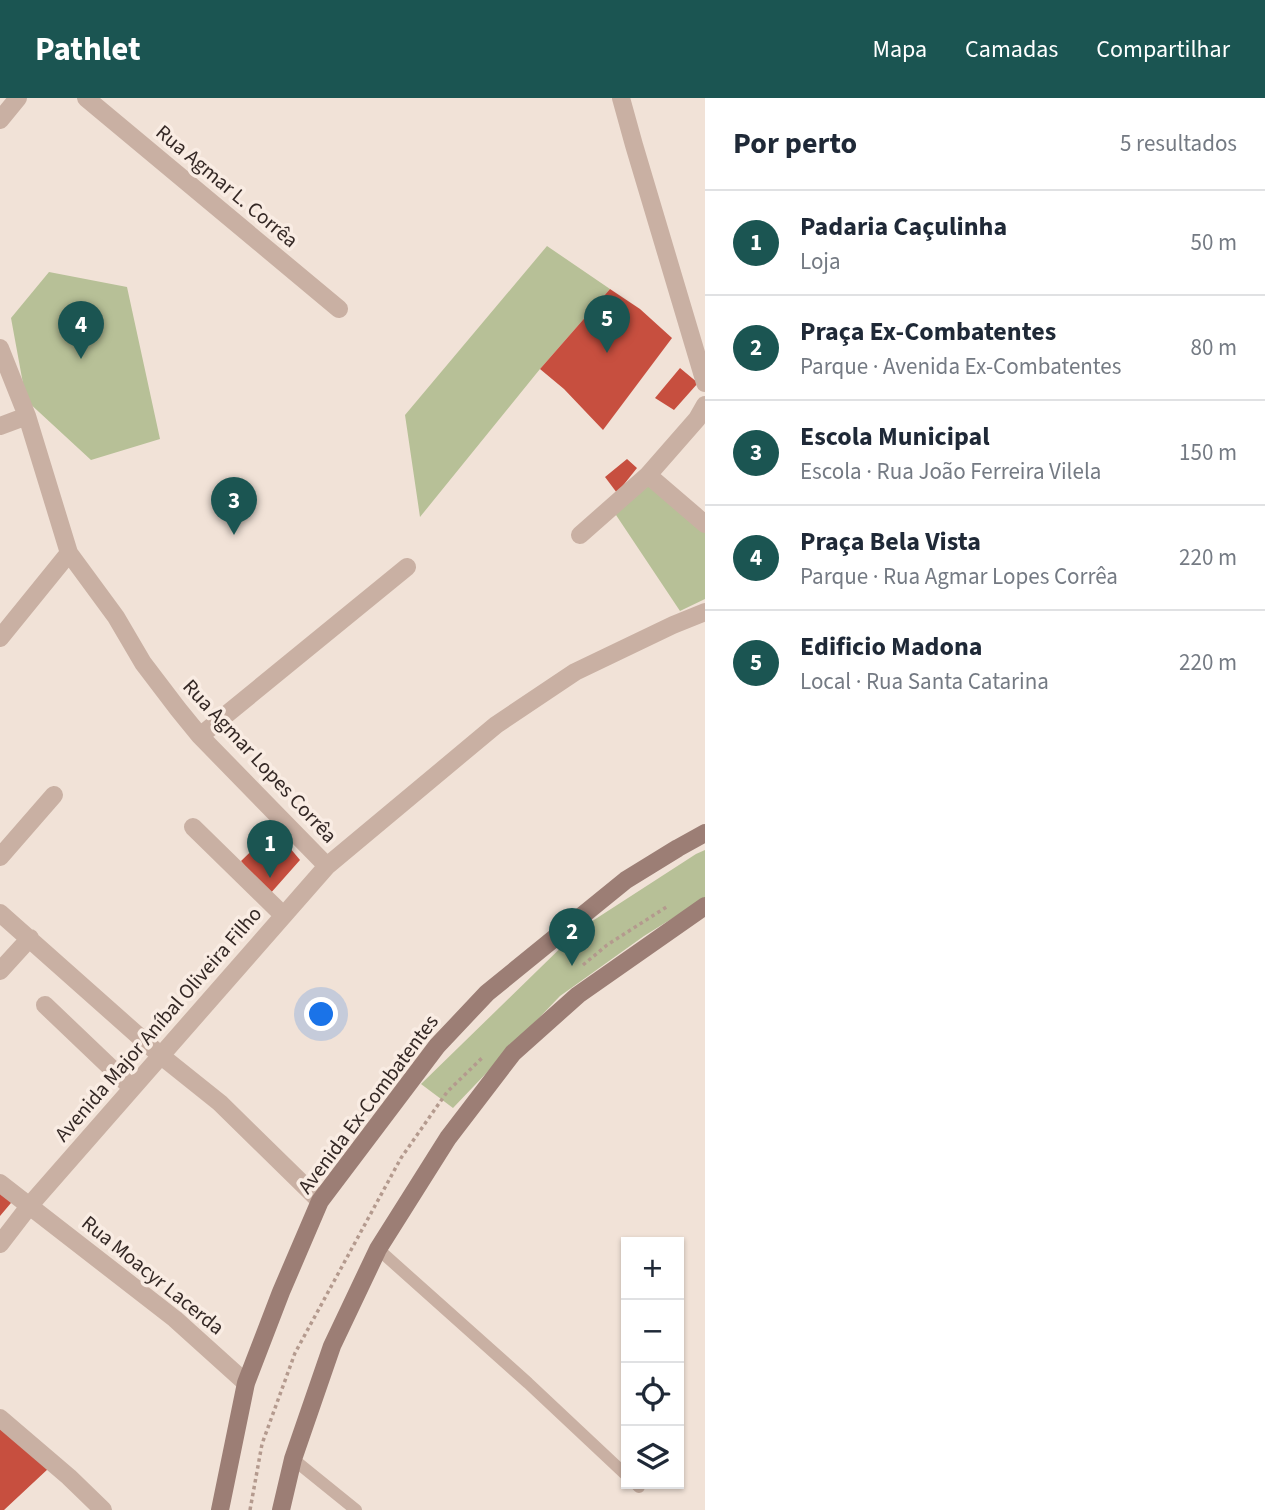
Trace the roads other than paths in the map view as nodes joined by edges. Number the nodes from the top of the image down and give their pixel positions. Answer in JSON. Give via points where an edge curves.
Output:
{"nodes":[{"id":1,"x":18,"y":98,"type":"edge"},
{"id":2,"x":86,"y":98,"type":"edge"},
{"id":3,"x":621,"y":98,"type":"edge"},
{"id":4,"x":0,"y":120,"type":"edge"},
{"id":5,"x":339,"y":309,"type":"dead end"},
{"id":6,"x":0,"y":348,"type":"edge"},
{"id":7,"x":705,"y":383,"type":"edge"},
{"id":8,"x":705,"y":405,"type":"edge"},
{"id":9,"x":27,"y":416,"type":"junction"},
{"id":10,"x":0,"y":426,"type":"edge"},
{"id":11,"x":648,"y":475,"type":"junction"},
{"id":12,"x":705,"y":524,"type":"edge"},
{"id":13,"x":580,"y":535,"type":"dead end"},
{"id":14,"x":69,"y":553,"type":"junction"},
{"id":15,"x":407,"y":567,"type":"dead end"},
{"id":16,"x":705,"y":612,"type":"edge"},
{"id":17,"x":0,"y":638,"type":"edge"},
{"id":18,"x":200,"y":736,"type":"junction"},
{"id":19,"x":54,"y":795,"type":"dead end"},
{"id":20,"x":193,"y":827,"type":"dead end"},
{"id":21,"x":705,"y":833,"type":"edge"},
{"id":22,"x":0,"y":857,"type":"edge"},
{"id":23,"x":327,"y":866,"type":"junction"},
{"id":24,"x":705,"y":906,"type":"edge"},
{"id":25,"x":0,"y":913,"type":"edge"},
{"id":26,"x":283,"y":915,"type":"junction"},
{"id":27,"x":30,"y":938,"type":"junction"},
{"id":28,"x":0,"y":971,"type":"edge"},
{"id":29,"x":45,"y":1004,"type":"dead end"},
{"id":30,"x":160,"y":1055,"type":"junction"},
{"id":31,"x":132,"y":1088,"type":"junction"},
{"id":32,"x":0,"y":1183,"type":"edge"},
{"id":33,"x":320,"y":1201,"type":"junction"},
{"id":34,"x":30,"y":1205,"type":"junction"},
{"id":35,"x":0,"y":1244,"type":"edge"},
{"id":36,"x":377,"y":1249,"type":"junction"},
{"id":37,"x":246,"y":1383,"type":"junction"},
{"id":38,"x":0,"y":1418,"type":"edge"},
{"id":39,"x":293,"y":1459,"type":"junction"},
{"id":40,"x":621,"y":1470,"type":"edge"},
{"id":41,"x":103,"y":1510,"type":"edge"},
{"id":42,"x":220,"y":1510,"type":"edge"},
{"id":43,"x":281,"y":1510,"type":"edge"},
{"id":44,"x":356,"y":1510,"type":"edge"}],
"edges":[{"from":1,"to":4,"type":"street"},
{"from":2,"to":5,"type":"street","name":"Rua Agmar L. Corrêa"},
{"from":3,"to":7,"type":"street"},
{"from":6,"to":9,"type":"street","name":"Rua Agmar Lopes Corrêa"},
{"from":8,"to":11,"type":"street"},
{"from":9,"to":10,"type":"street"},
{"from":9,"to":14,"type":"street","name":"Rua Agmar Lopes Corrêa"},
{"from":11,"to":12,"type":"street"},
{"from":11,"to":13,"type":"street"},
{"from":14,"to":17,"type":"street"},
{"from":14,"to":18,"type":"street","name":"Rua Agmar Lopes Corrêa","via":[[143,663]]},
{"from":15,"to":18,"type":"street"},
{"from":16,"to":23,"type":"street","name":"Avenida Major Aníbal Oliveira Filho","via":[[575,673],[496,725]]},
{"from":18,"to":23,"type":"street","name":"Rua Agmar Lopes Corrêa"},
{"from":19,"to":22,"type":"street"},
{"from":20,"to":26,"type":"street"},
{"from":21,"to":33,"type":"street","name":"Avenida Ex-Combatentes","via":[[626,880],[487,993],[437,1046]]},
{"from":23,"to":26,"type":"street","name":"Avenida Major Aníbal Oliveira Filho"},
{"from":24,"to":36,"type":"street","via":[[578,995],[513,1054],[448,1138]]},
{"from":25,"to":27,"type":"street"},
{"from":26,"to":30,"type":"street","name":"Avenida Major Aníbal Oliveira Filho"},
{"from":27,"to":28,"type":"street"},
{"from":27,"to":30,"type":"street"},
{"from":29,"to":31,"type":"street"},
{"from":30,"to":31,"type":"street","name":"Avenida Major Aníbal Oliveira Filho"},
{"from":30,"to":33,"type":"street","via":[[220,1103]]},
{"from":31,"to":34,"type":"street","name":"Avenida Major Aníbal Oliveira Filho"},
{"from":32,"to":34,"type":"street","name":"Rua Moacyr Lacerda"},
{"from":33,"to":37,"type":"street","name":"Avenida Ex-Combatentes"},
{"from":34,"to":35,"type":"street","name":"Avenida Major Aníbal Oliveira Filho"},
{"from":34,"to":37,"type":"street","name":"Rua Moacyr Lacerda","via":[[175,1319]]},
{"from":36,"to":39,"type":"street","via":[[332,1346]]},
{"from":36,"to":40,"type":"lane"},
{"from":37,"to":42,"type":"street","name":"Avenida Ex-Combatentes"},
{"from":38,"to":41,"type":"street"},
{"from":39,"to":43,"type":"street"},
{"from":39,"to":44,"type":"lane"}]}
